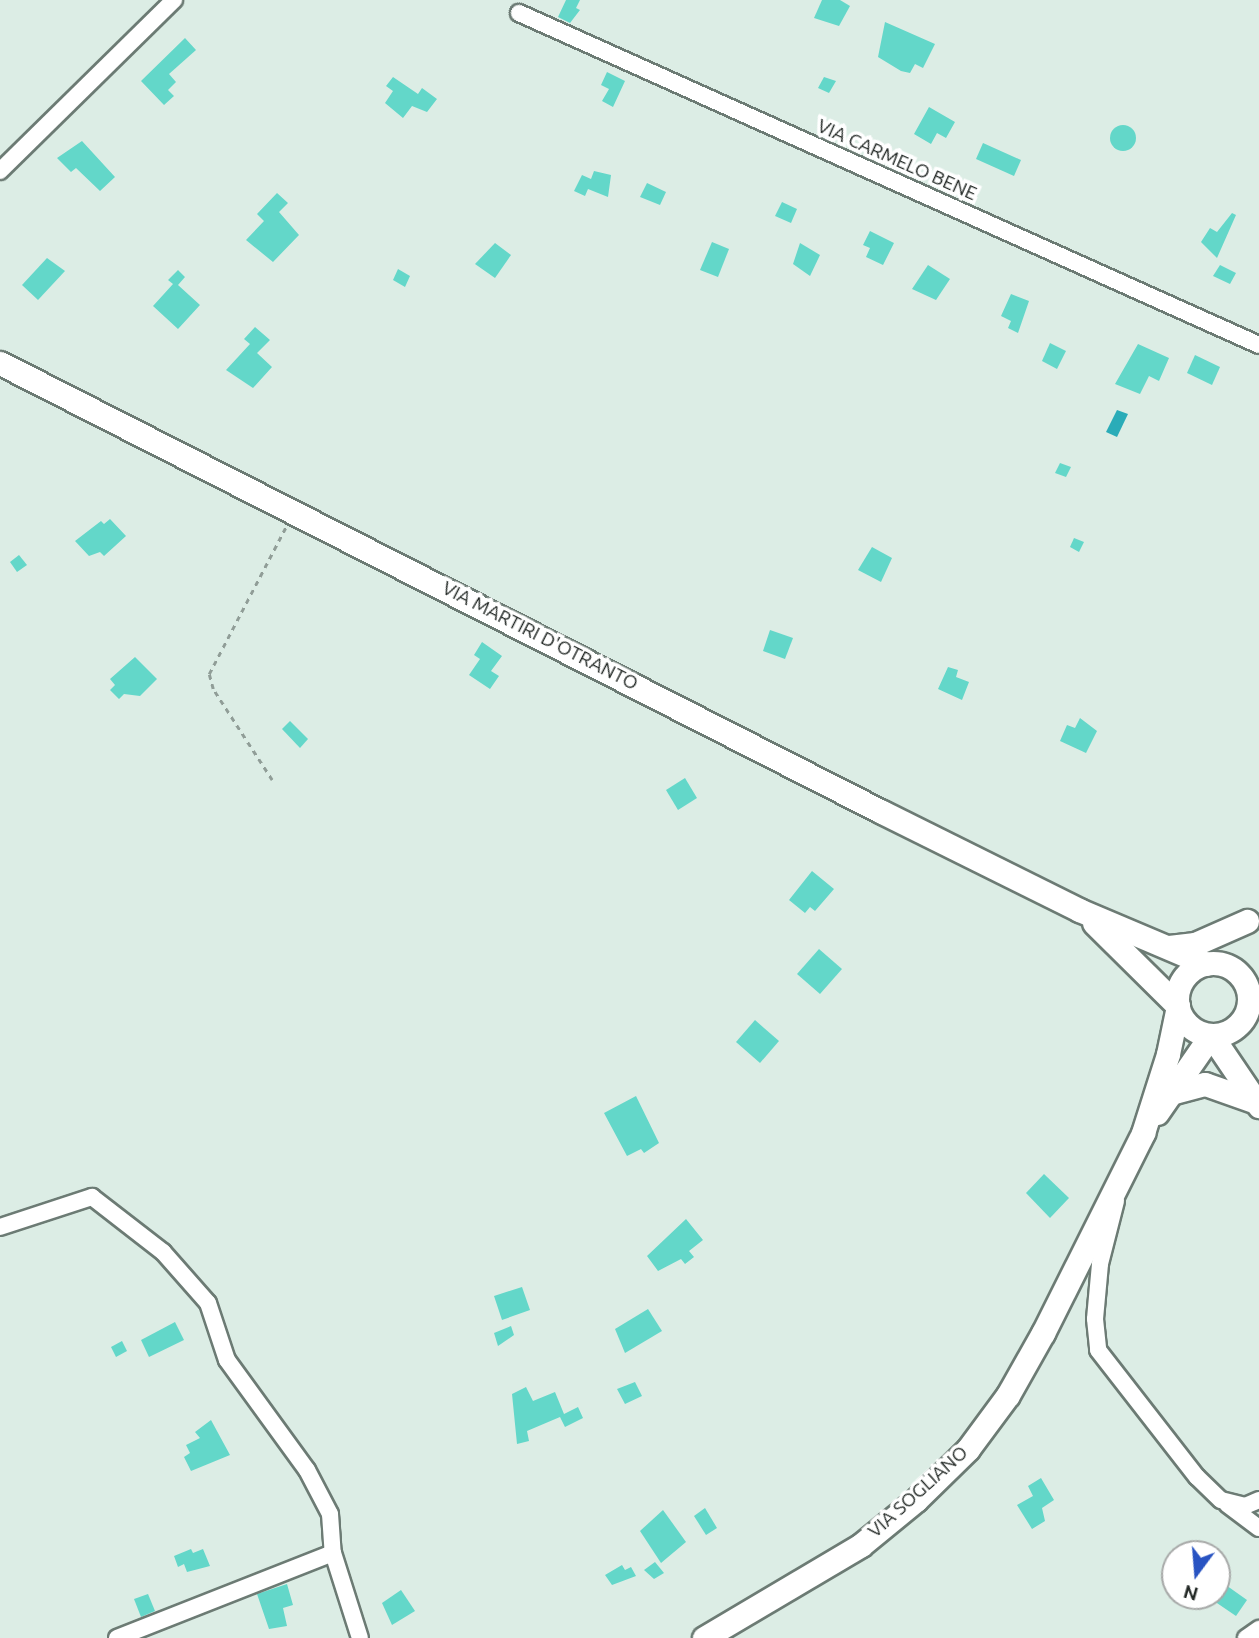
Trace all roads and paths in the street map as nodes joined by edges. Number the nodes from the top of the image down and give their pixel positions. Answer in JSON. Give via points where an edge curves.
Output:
{"nodes":[{"id":1,"x":174,"y":0,"type":"edge"},
{"id":2,"x":519,"y":13,"type":"dead end"},
{"id":3,"x":0,"y":170,"type":"edge"},
{"id":4,"x":1259,"y":345,"type":"edge"},
{"id":5,"x":0,"y":363,"type":"edge"},
{"id":6,"x":294,"y":511,"type":"junction"},
{"id":7,"x":272,"y":780,"type":"dead end"},
{"id":8,"x":1079,"y":910,"type":"junction"},
{"id":9,"x":1253,"y":914,"type":"edge"},
{"id":10,"x":1169,"y":947,"type":"junction"},
{"id":11,"x":1209,"y":963,"type":"junction"},
{"id":12,"x":1256,"y":998,"type":"edge"},
{"id":13,"x":1178,"y":1006,"type":"junction"},
{"id":14,"x":1211,"y":1035,"type":"junction"},
{"id":15,"x":1171,"y":1093,"type":"junction"},
{"id":16,"x":1258,"y":1104,"type":"edge"},
{"id":17,"x":1143,"y":1133,"type":"junction"},
{"id":18,"x":1118,"y":1189,"type":"junction"},
{"id":19,"x":0,"y":1227,"type":"edge"},
{"id":20,"x":1221,"y":1500,"type":"junction"},
{"id":21,"x":1259,"y":1500,"type":"edge"},
{"id":22,"x":1259,"y":1528,"type":"edge"},
{"id":23,"x":332,"y":1553,"type":"junction"},
{"id":24,"x":117,"y":1638,"type":"edge"},
{"id":25,"x":360,"y":1638,"type":"edge"},
{"id":26,"x":704,"y":1638,"type":"edge"}],
"edges":[{"from":1,"to":3,"type":"street"},
{"from":2,"to":4,"type":"street","name":"VIA CARMELO BENE"},
{"from":5,"to":6,"type":"main road","name":"VIA MARTIRI D'OTRANTO"},
{"from":6,"to":7,"type":"path","via":[[209,674],[213,689]]},
{"from":6,"to":8,"type":"main road","name":"VIA MARTIRI D'OTRANTO"},
{"from":8,"to":10,"type":"main road","name":"VIA MARTIRI D'OTRANTO"},
{"from":8,"to":13,"type":"main road","name":"VIA MARTIRI D'OTRANTO"},
{"from":9,"to":10,"type":"main road","name":"VIA SOGLIANO","via":[[1195,944]]},
{"from":9,"to":11,"type":"main road","name":"VIA SOGLIANO"},
{"from":10,"to":11,"type":"main road","name":"VIA MARTIRI D'OTRANTO"},
{"from":11,"to":12,"type":"main road","name":"VIA SOGLIANO","via":[[1240,975]]},
{"from":11,"to":13,"type":"main road","name":"VIA SOGLIANO","via":[[1187,974]]},
{"from":12,"to":14,"type":"main road","name":"VIA SOGLIANO","via":[[1234,1028]]},
{"from":13,"to":14,"type":"main road","via":[[1189,1026]]},
{"from":13,"to":17,"type":"main road","name":"VIA SOGLIANO"},
{"from":14,"to":15,"type":"main road","name":"VIA SOGLIANO"},
{"from":14,"to":16,"type":"main road"},
{"from":15,"to":16,"type":"main road","via":[[1205,1084]]},
{"from":15,"to":17,"type":"main road","name":"VIA SOGLIANO"},
{"from":17,"to":18,"type":"main road","name":"VIA SOGLIANO"},
{"from":18,"to":20,"type":"street","via":[[1100,1264],[1095,1319],[1098,1350],[1171,1446]]},
{"from":18,"to":26,"type":"main road","name":"VIA SOGLIANO","via":[[1008,1395],[968,1449],[861,1545]]},
{"from":19,"to":23,"type":"street","via":[[92,1197],[163,1252],[208,1303],[228,1360],[307,1470],[330,1514]]},
{"from":20,"to":21,"type":"street","via":[[1245,1506]]},
{"from":20,"to":22,"type":"street"},
{"from":23,"to":24,"type":"street"},
{"from":23,"to":25,"type":"street"}]}
